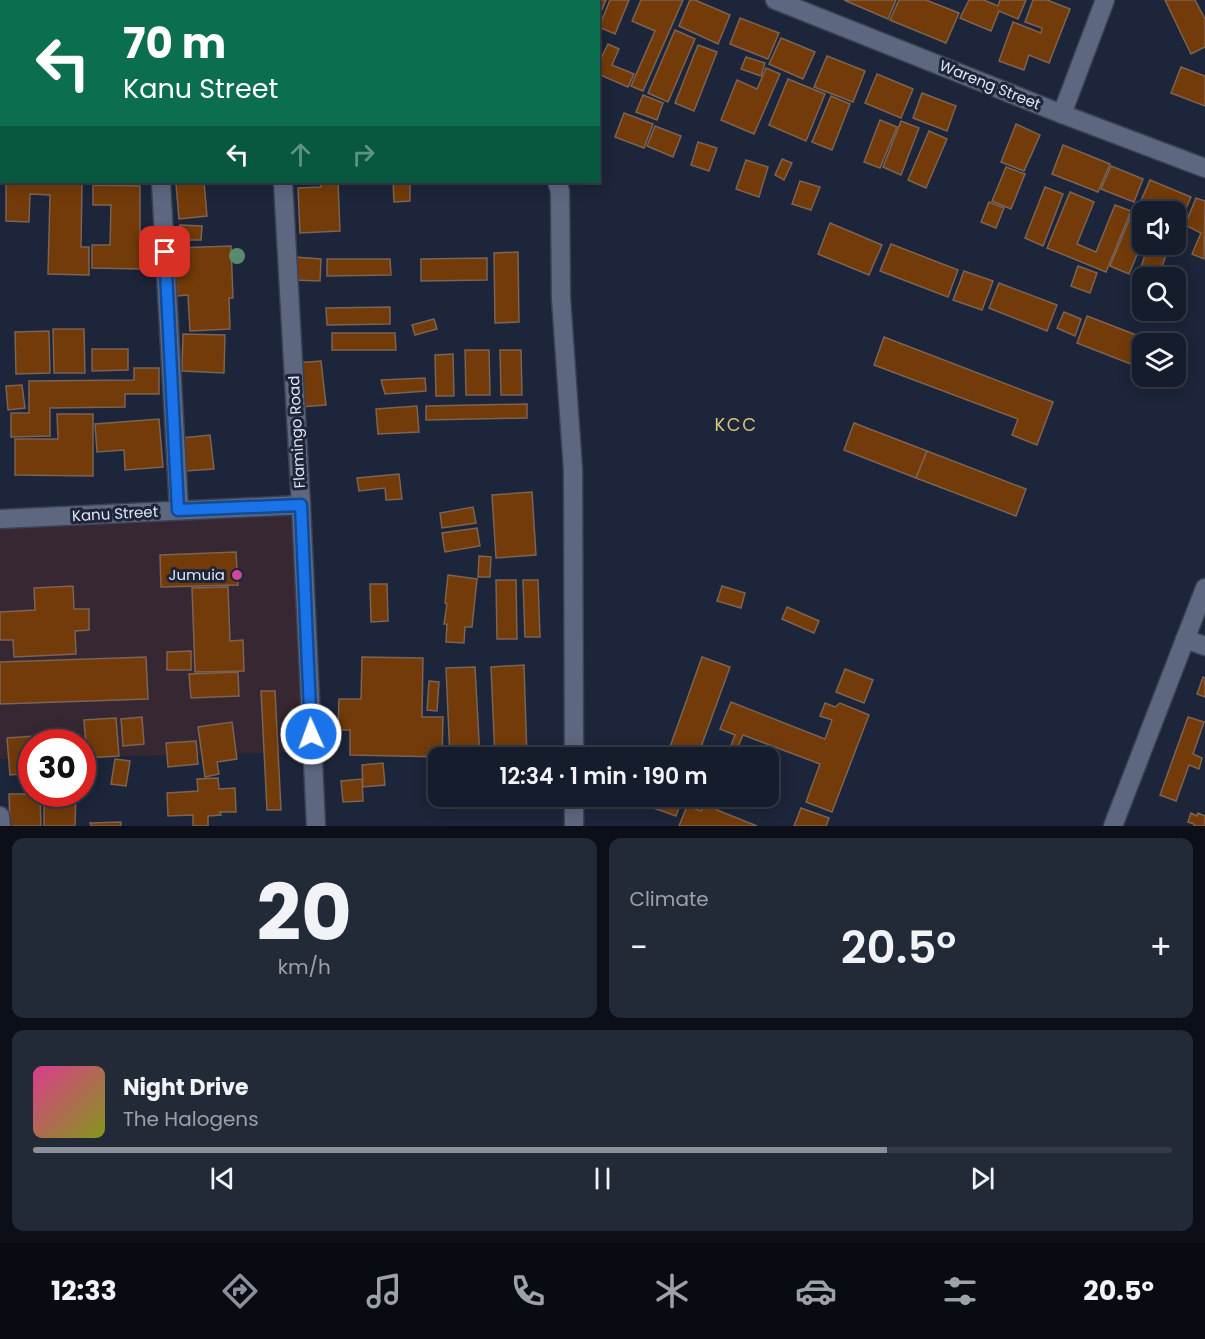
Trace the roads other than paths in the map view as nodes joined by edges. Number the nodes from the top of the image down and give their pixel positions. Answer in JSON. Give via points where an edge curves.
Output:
{"nodes":[{"id":1,"x":775,"y":0,"type":"edge"},
{"id":2,"x":1105,"y":0,"type":"edge"},
{"id":3,"x":1062,"y":114,"type":"junction"},
{"id":4,"x":1205,"y":168,"type":"edge"},
{"id":5,"x":161,"y":183,"type":"edge"},
{"id":6,"x":283,"y":183,"type":"edge"},
{"id":7,"x":557,"y":183,"type":"edge"},
{"id":8,"x":301,"y":505,"type":"junction"},
{"id":9,"x":178,"y":510,"type":"junction"},
{"id":10,"x":0,"y":519,"type":"edge"},
{"id":11,"x":1205,"y":588,"type":"edge"},
{"id":12,"x":1185,"y":639,"type":"junction"},
{"id":13,"x":1205,"y":646,"type":"edge"},
{"id":14,"x":574,"y":747,"type":"edge"},
{"id":15,"x":574,"y":807,"type":"edge"},
{"id":16,"x":0,"y":816,"type":"edge"},
{"id":17,"x":1,"y":826,"type":"edge"},
{"id":18,"x":316,"y":826,"type":"edge"},
{"id":19,"x":574,"y":826,"type":"edge"},
{"id":20,"x":1113,"y":826,"type":"edge"}],
"edges":[{"from":1,"to":3,"type":"street","name":"Wareng Street"},
{"from":2,"to":3,"type":"street"},
{"from":3,"to":4,"type":"street","name":"Wareng Street"},
{"from":5,"to":9,"type":"street"},
{"from":6,"to":8,"type":"street","name":"Flamingo Road"},
{"from":7,"to":14,"type":"street","via":[[573,470]]},
{"from":8,"to":9,"type":"street","name":"Kanu Street"},
{"from":8,"to":18,"type":"street","name":"Flamingo Road"},
{"from":9,"to":10,"type":"street","name":"Kanu Street"},
{"from":11,"to":12,"type":"street"},
{"from":12,"to":13,"type":"street"},
{"from":12,"to":20,"type":"street"},
{"from":15,"to":19,"type":"street"},
{"from":16,"to":17,"type":"street"}]}
